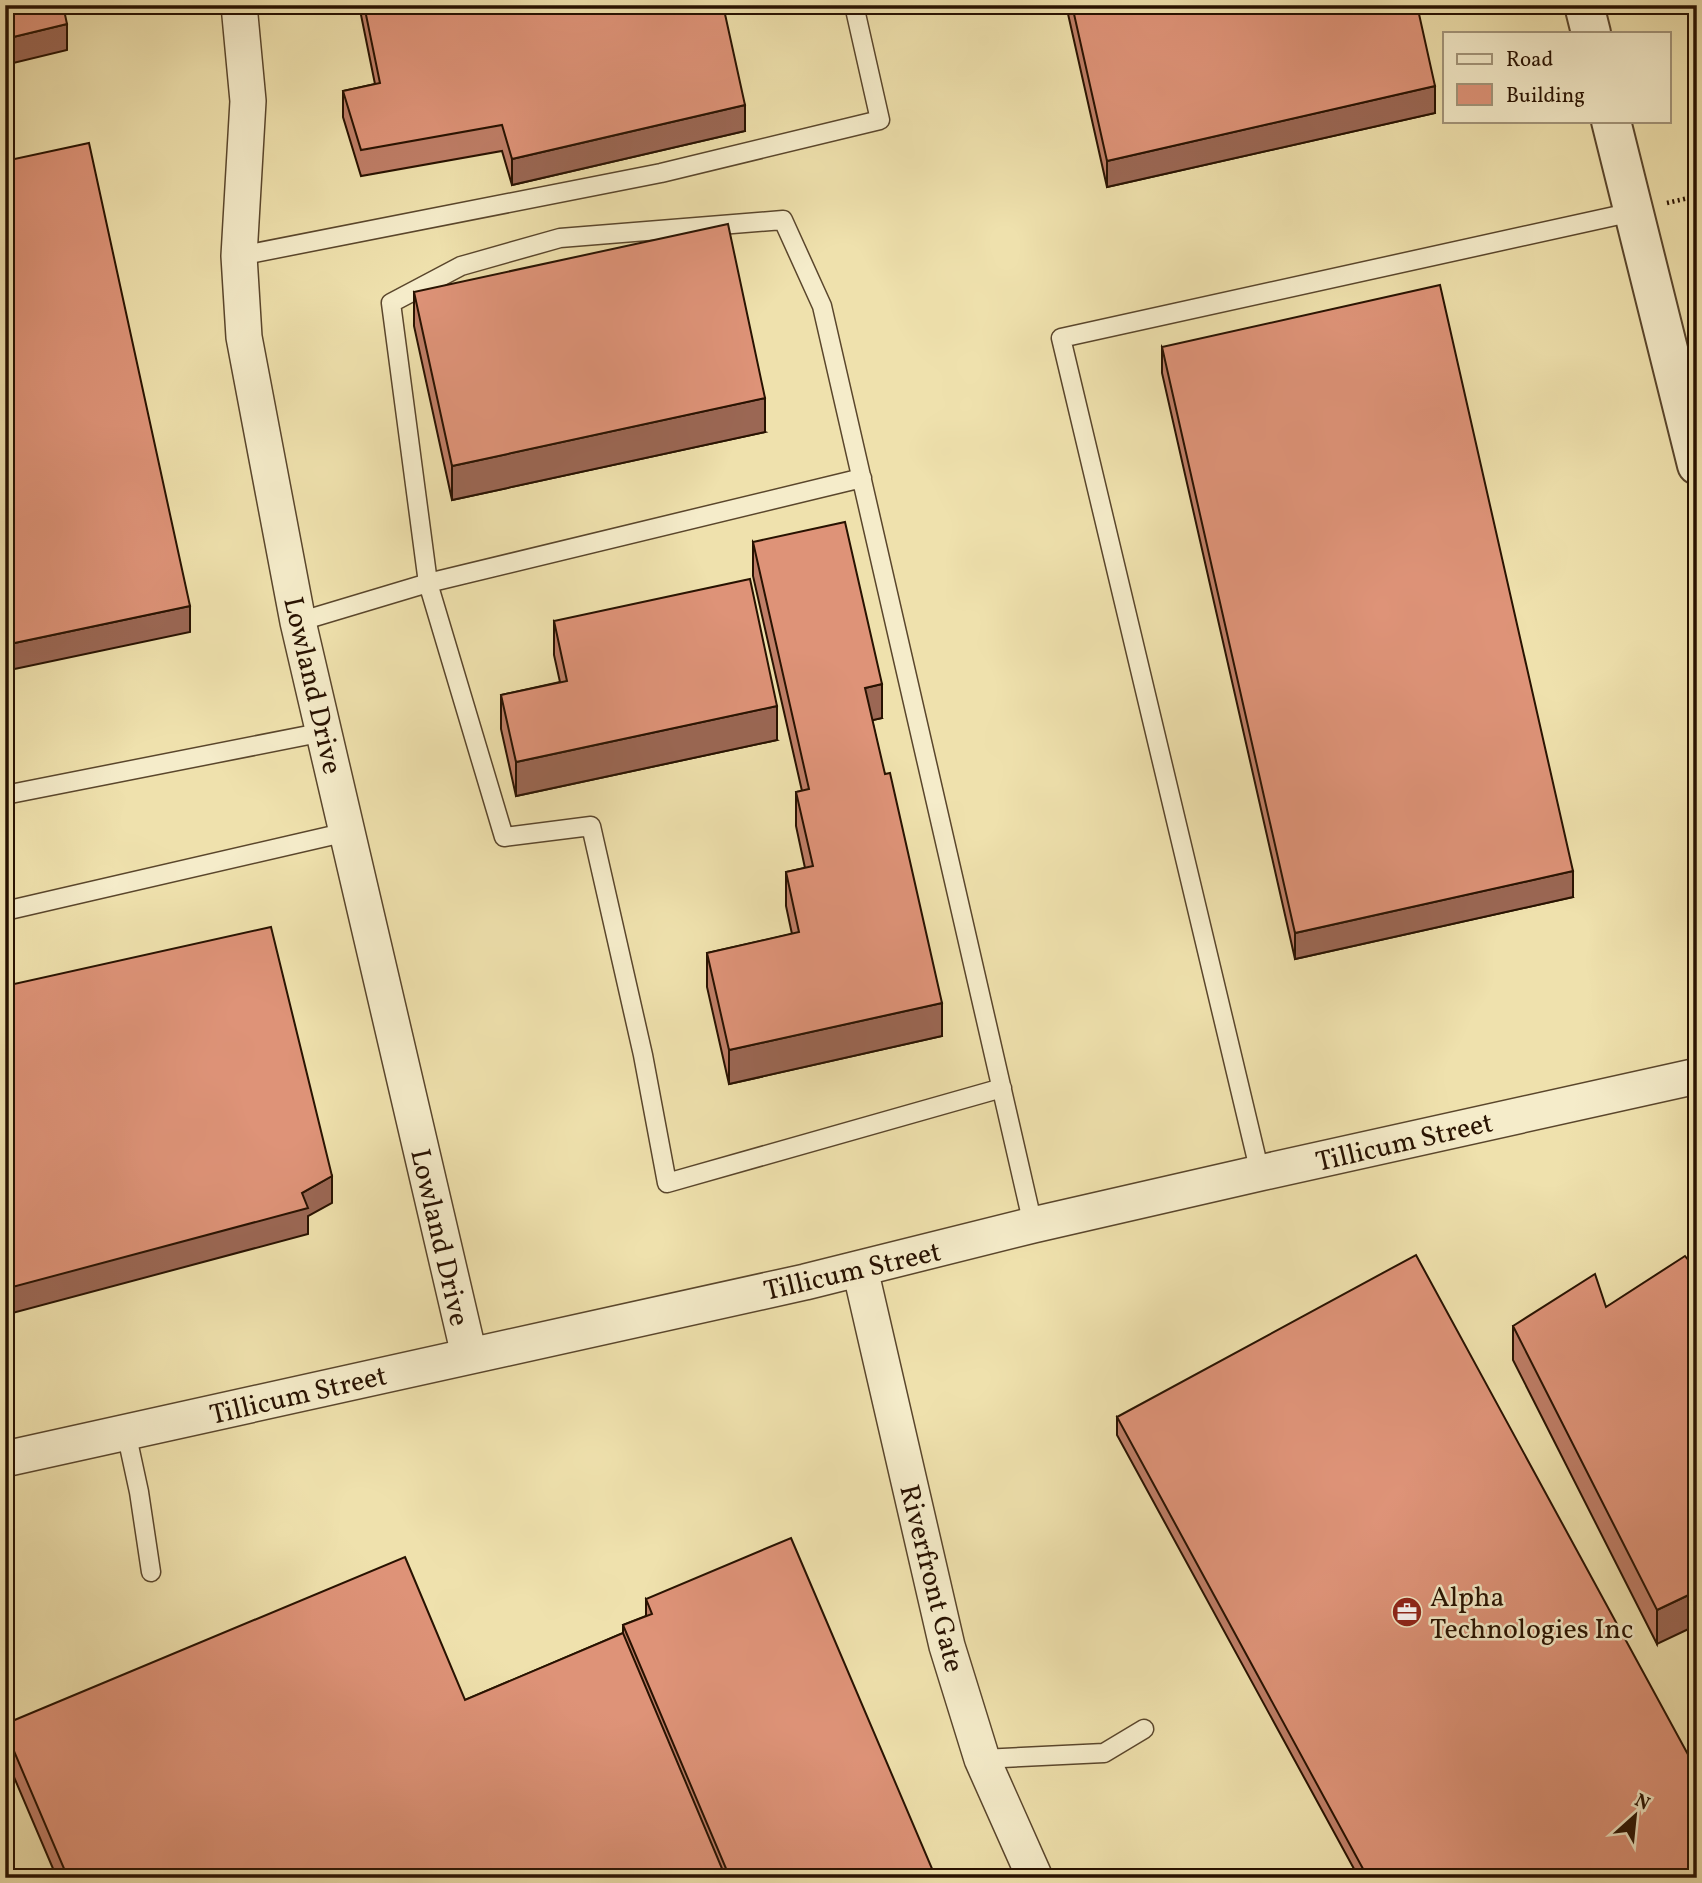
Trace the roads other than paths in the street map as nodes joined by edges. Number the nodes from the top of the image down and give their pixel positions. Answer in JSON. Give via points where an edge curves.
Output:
{"nodes":[{"id":1,"x":239,"y":5,"type":"edge"},
{"id":2,"x":854,"y":5,"type":"edge"},
{"id":3,"x":1584,"y":5,"type":"edge"},
{"id":4,"x":1591,"y":32,"type":"edge"},
{"id":5,"x":1611,"y":122,"type":"edge"},
{"id":6,"x":1633,"y":212,"type":"junction"},
{"id":7,"x":239,"y":256,"type":"junction"},
{"id":8,"x":1697,"y":465,"type":"edge"},
{"id":9,"x":862,"y":478,"type":"junction"},
{"id":10,"x":428,"y":583,"type":"junction"},
{"id":11,"x":298,"y":622,"type":"junction"},
{"id":12,"x":324,"y":732,"type":"junction"},
{"id":13,"x":5,"y":795,"type":"edge"},
{"id":14,"x":347,"y":832,"type":"junction"},
{"id":15,"x":5,"y":911,"type":"edge"},
{"id":16,"x":1697,"y":1076,"type":"edge"},
{"id":17,"x":1002,"y":1088,"type":"junction"},
{"id":18,"x":1260,"y":1173,"type":"junction"},
{"id":19,"x":1033,"y":1225,"type":"junction"},
{"id":20,"x":860,"y":1269,"type":"junction"},
{"id":21,"x":469,"y":1355,"type":"junction"},
{"id":22,"x":126,"y":1432,"type":"junction"},
{"id":23,"x":5,"y":1459,"type":"edge"},
{"id":24,"x":151,"y":1572,"type":"dead end"},
{"id":25,"x":1144,"y":1729,"type":"dead end"},
{"id":26,"x":982,"y":1759,"type":"junction"},
{"id":27,"x":1035,"y":1878,"type":"edge"}],
"edges":[{"from":1,"to":7,"type":"street","name":"Lowland Drive","via":[[248,102]]},
{"from":2,"to":7,"type":"lane","via":[[880,120],[661,173]]},
{"from":3,"to":4,"type":"street"},
{"from":5,"to":6,"type":"street"},
{"from":6,"to":8,"type":"street"},
{"from":6,"to":18,"type":"lane","via":[[1061,338]]},
{"from":7,"to":11,"type":"street","name":"Lowland Drive","via":[[244,337]]},
{"from":9,"to":10,"type":"lane"},
{"from":9,"to":10,"type":"lane","via":[[822,306],[783,220],[560,238],[461,266],[391,303]]},
{"from":9,"to":17,"type":"lane"},
{"from":10,"to":11,"type":"lane"},
{"from":10,"to":17,"type":"lane","via":[[504,838],[591,826],[667,1183]]},
{"from":11,"to":12,"type":"street","name":"Lowland Drive"},
{"from":12,"to":13,"type":"lane"},
{"from":12,"to":14,"type":"street","name":"Lowland Drive"},
{"from":14,"to":15,"type":"lane"},
{"from":14,"to":21,"type":"street","name":"Lowland Drive"},
{"from":16,"to":18,"type":"street","name":"Tillicum Street"},
{"from":17,"to":19,"type":"lane"},
{"from":18,"to":19,"type":"street","name":"Tillicum Street"},
{"from":19,"to":20,"type":"street","name":"Tillicum Street"},
{"from":20,"to":21,"type":"street","name":"Tillicum Street"},
{"from":20,"to":26,"type":"street","name":"Riverfront Gate","via":[[947,1646]]},
{"from":21,"to":22,"type":"street","name":"Tillicum Street"},
{"from":22,"to":23,"type":"street","name":"Tillicum Street"},
{"from":22,"to":24,"type":"lane"},
{"from":25,"to":26,"type":"lane","via":[[1104,1753]]},
{"from":26,"to":27,"type":"street","name":"Riverfront Gate"}]}
